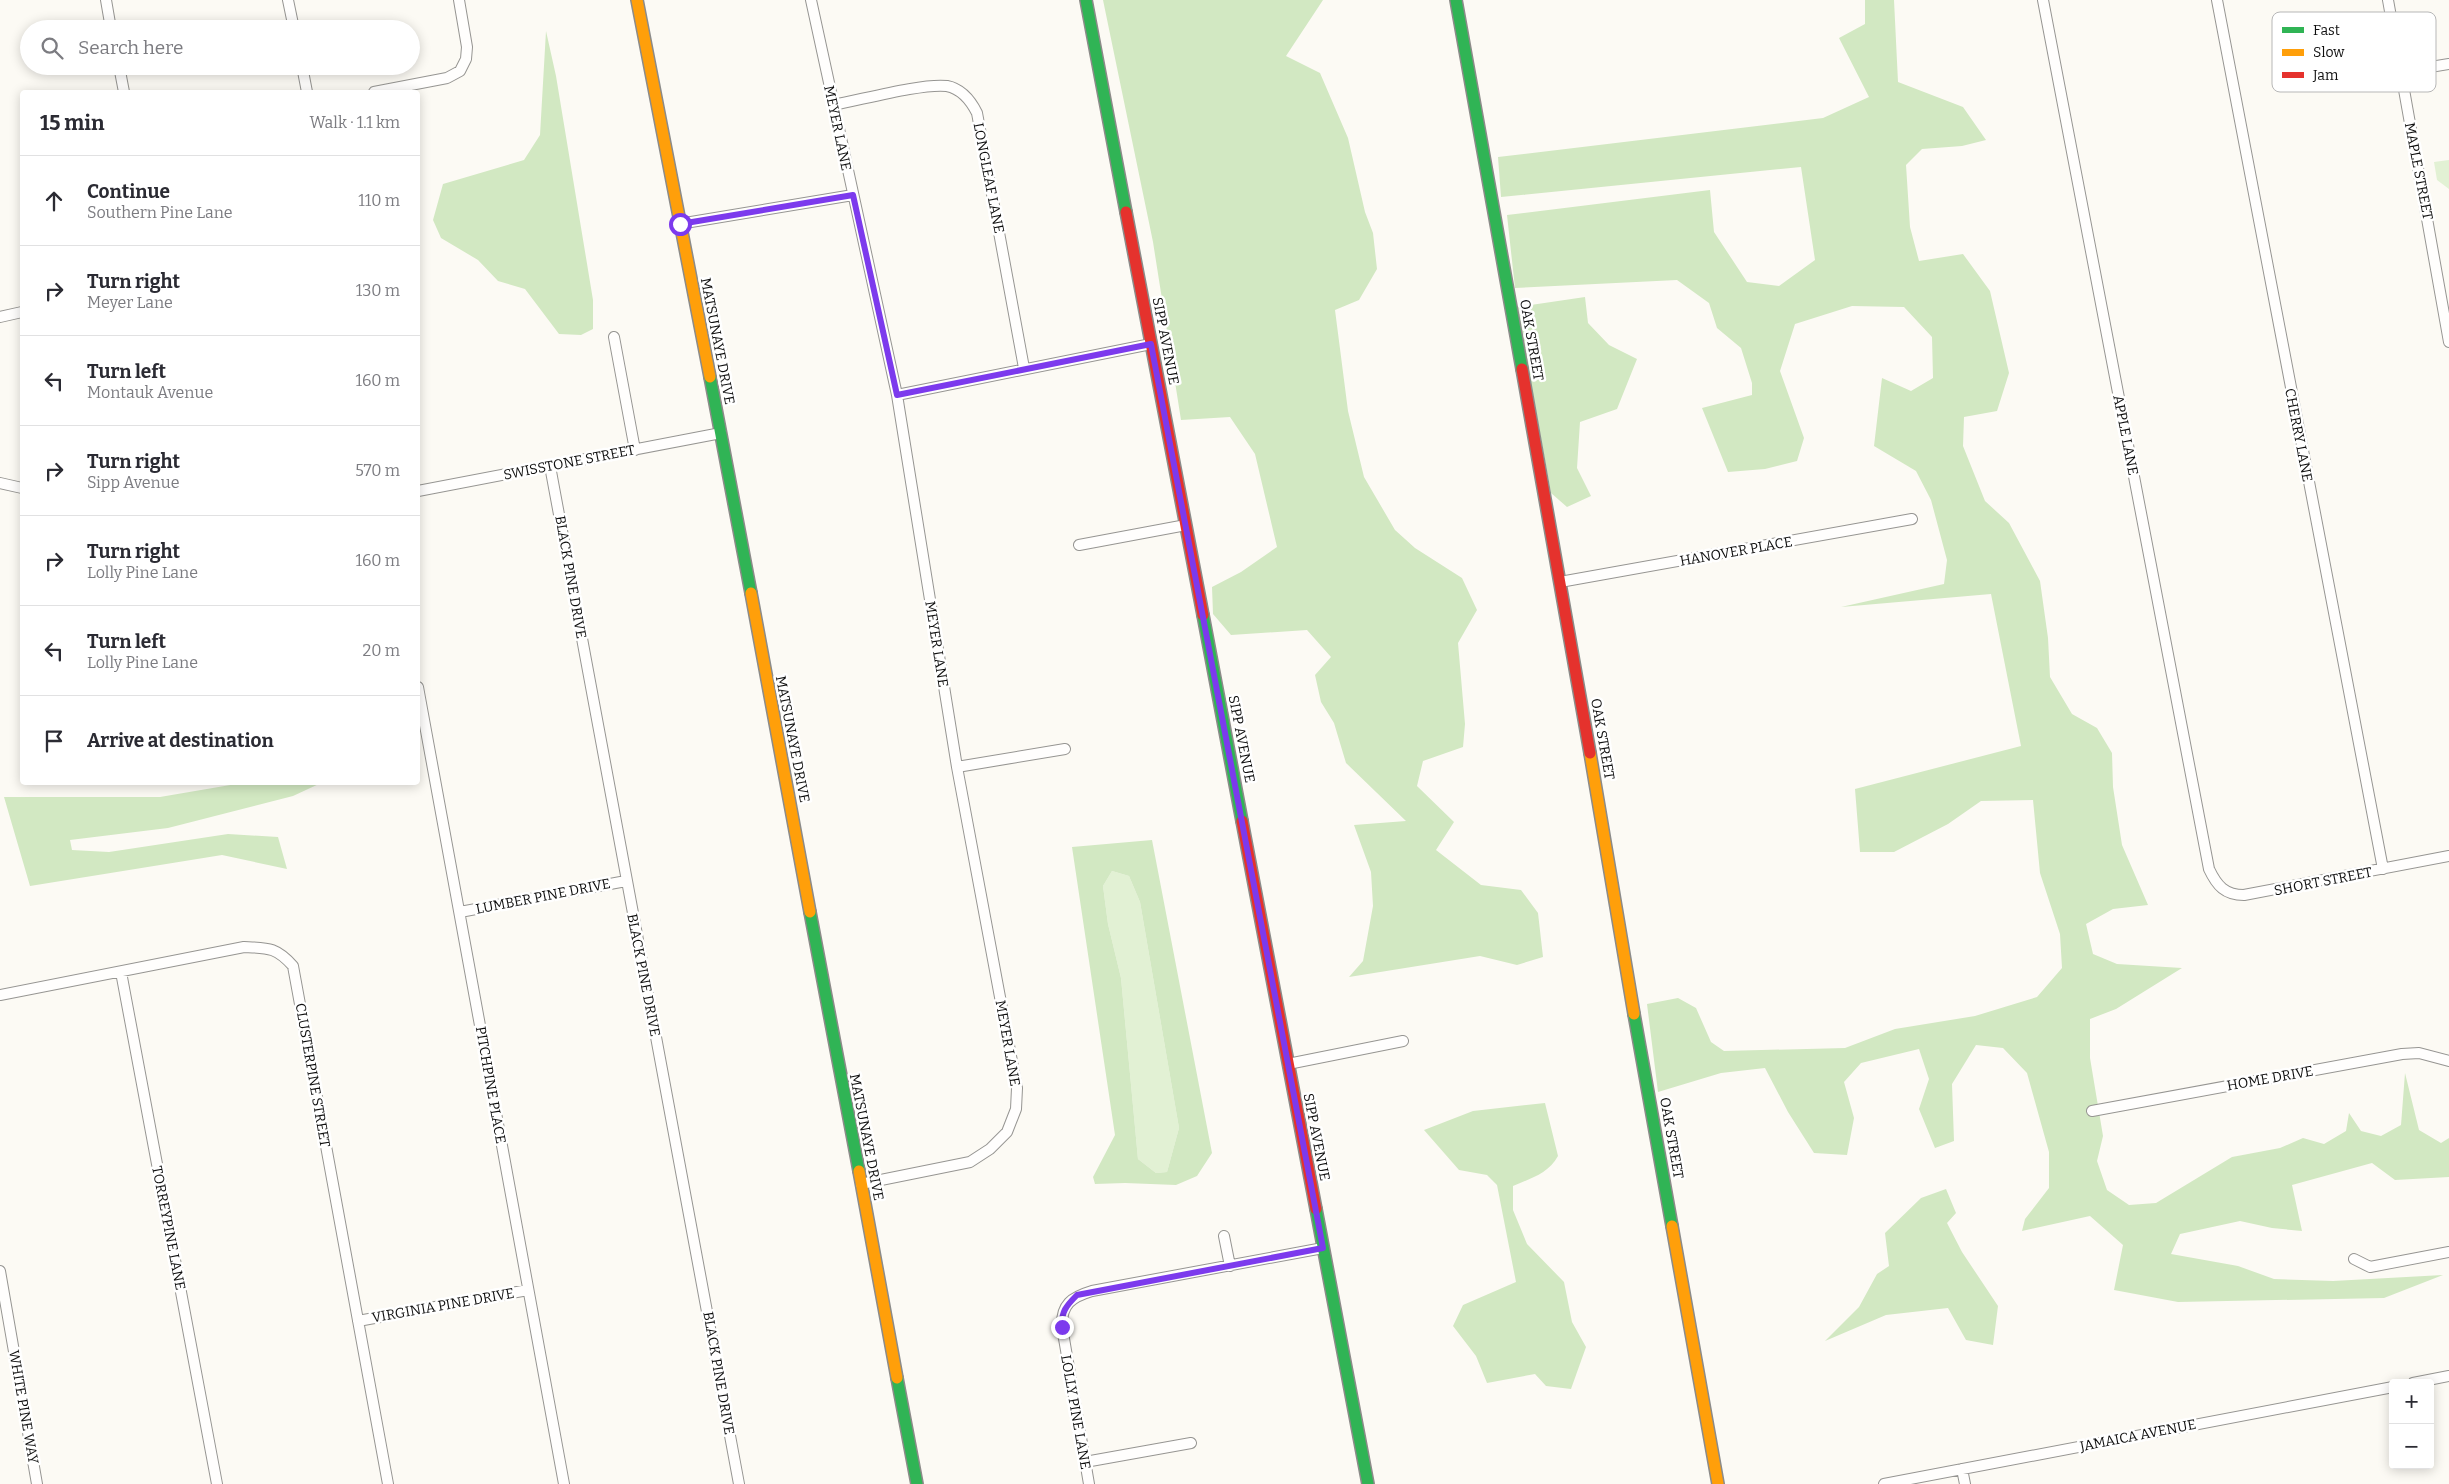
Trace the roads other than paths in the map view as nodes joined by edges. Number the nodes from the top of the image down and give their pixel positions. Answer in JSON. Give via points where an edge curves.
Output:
{"nodes":[{"id":1,"x":106,"y":0,"type":"edge"},
{"id":2,"x":288,"y":0,"type":"edge"},
{"id":3,"x":459,"y":0,"type":"edge"},
{"id":4,"x":637,"y":0,"type":"edge"},
{"id":5,"x":811,"y":0,"type":"edge"},
{"id":6,"x":1086,"y":0,"type":"edge"},
{"id":7,"x":1456,"y":0,"type":"edge"},
{"id":8,"x":2043,"y":0,"type":"edge"},
{"id":9,"x":2217,"y":0,"type":"edge"},
{"id":10,"x":109,"y":20,"type":"edge"},
{"id":11,"x":292,"y":20,"type":"edge"},
{"id":12,"x":2449,"y":64,"type":"edge"},
{"id":13,"x":2436,"y":66,"type":"edge"},
{"id":14,"x":121,"y":75,"type":"edge"},
{"id":15,"x":304,"y":75,"type":"edge"},
{"id":16,"x":124,"y":90,"type":"edge"},
{"id":17,"x":307,"y":90,"type":"edge"},
{"id":18,"x":384,"y":90,"type":"edge"},
{"id":19,"x":2404,"y":92,"type":"edge"},
{"id":20,"x":833,"y":105,"type":"junction"},
{"id":21,"x":853,"y":195,"type":"junction"},
{"id":22,"x":680,"y":224,"type":"junction"},
{"id":23,"x":20,"y":312,"type":"edge"},
{"id":24,"x":0,"y":317,"type":"edge"},
{"id":25,"x":614,"y":337,"type":"dead end"},
{"id":26,"x":2449,"y":342,"type":"edge"},
{"id":27,"x":1151,"y":344,"type":"junction"},
{"id":28,"x":1024,"y":368,"type":"junction"},
{"id":29,"x":897,"y":395,"type":"junction"},
{"id":30,"x":721,"y":433,"type":"junction"},
{"id":31,"x":635,"y":450,"type":"junction"},
{"id":32,"x":550,"y":466,"type":"junction"},
{"id":33,"x":0,"y":483,"type":"edge"},
{"id":34,"x":20,"y":488,"type":"edge"},
{"id":35,"x":420,"y":491,"type":"edge"},
{"id":36,"x":1912,"y":519,"type":"dead end"},
{"id":37,"x":1186,"y":525,"type":"junction"},
{"id":38,"x":1079,"y":545,"type":"dead end"},
{"id":39,"x":1560,"y":582,"type":"junction"},
{"id":40,"x":420,"y":697,"type":"edge"},
{"id":41,"x":1065,"y":749,"type":"dead end"},
{"id":42,"x":957,"y":767,"type":"junction"},
{"id":43,"x":2449,"y":856,"type":"edge"},
{"id":44,"x":2209,"y":869,"type":"joint"},
{"id":45,"x":2383,"y":869,"type":"junction"},
{"id":46,"x":626,"y":881,"type":"junction"},
{"id":47,"x":460,"y":912,"type":"junction"},
{"id":48,"x":121,"y":972,"type":"junction"},
{"id":49,"x":0,"y":994,"type":"edge"},
{"id":50,"x":1402,"y":1041,"type":"dead end"},
{"id":51,"x":2449,"y":1061,"type":"edge"},
{"id":52,"x":1288,"y":1064,"type":"junction"},
{"id":53,"x":2092,"y":1111,"type":"dead end"},
{"id":54,"x":861,"y":1184,"type":"junction"},
{"id":55,"x":1224,"y":1236,"type":"dead end"},
{"id":56,"x":1323,"y":1248,"type":"junction"},
{"id":57,"x":2449,"y":1252,"type":"edge"},
{"id":58,"x":2354,"y":1259,"type":"dead end"},
{"id":59,"x":1230,"y":1266,"type":"junction"},
{"id":60,"x":0,"y":1271,"type":"edge"},
{"id":61,"x":528,"y":1290,"type":"junction"},
{"id":62,"x":358,"y":1321,"type":"junction"},
{"id":63,"x":2449,"y":1376,"type":"edge"},
{"id":64,"x":2434,"y":1379,"type":"edge"},
{"id":65,"x":2389,"y":1388,"type":"edge"},
{"id":66,"x":1191,"y":1443,"type":"dead end"},
{"id":67,"x":1085,"y":1462,"type":"junction"},
{"id":68,"x":1962,"y":1469,"type":"junction"},
{"id":69,"x":37,"y":1484,"type":"edge"},
{"id":70,"x":217,"y":1484,"type":"edge"},
{"id":71,"x":388,"y":1484,"type":"edge"},
{"id":72,"x":564,"y":1484,"type":"edge"},
{"id":73,"x":739,"y":1484,"type":"edge"},
{"id":74,"x":917,"y":1484,"type":"edge"},
{"id":75,"x":1089,"y":1484,"type":"edge"},
{"id":76,"x":1368,"y":1484,"type":"edge"},
{"id":77,"x":1718,"y":1484,"type":"edge"},
{"id":78,"x":1884,"y":1484,"type":"edge"},
{"id":79,"x":1965,"y":1484,"type":"edge"}],
"edges":[{"from":1,"to":10,"type":"street"},
{"from":2,"to":11,"type":"street"},
{"from":3,"to":18,"type":"street","via":[[467,48],[466,60],[460,71],[447,78]]},
{"from":4,"to":22,"type":"street","name":"MATSUNAYE DRIVE"},
{"from":5,"to":20,"type":"street","name":"MEYER LANE"},
{"from":6,"to":27,"type":"street","name":"SIPP AVENUE"},
{"from":7,"to":39,"type":"street","name":"OAK STREET"},
{"from":8,"to":44,"type":"street","name":"APPLE LANE"},
{"from":9,"to":45,"type":"street","name":"CHERRY LANE"},
{"from":12,"to":13,"type":"street"},
{"from":14,"to":16,"type":"street"},
{"from":15,"to":17,"type":"street"},
{"from":19,"to":26,"type":"street","name":"MAPLE STREET"},
{"from":20,"to":21,"type":"street","name":"MEYER LANE"},
{"from":20,"to":28,"type":"street","name":"LONGLEAF LANE","via":[[926,87],[948,86],[969,97],[977,113]]},
{"from":21,"to":22,"type":"street"},
{"from":21,"to":29,"type":"street","name":"MEYER LANE"},
{"from":22,"to":30,"type":"street","name":"MATSUNAYE DRIVE"},
{"from":23,"to":24,"type":"street"},
{"from":25,"to":31,"type":"street"},
{"from":27,"to":28,"type":"street"},
{"from":27,"to":37,"type":"street","name":"SIPP AVENUE"},
{"from":28,"to":29,"type":"street"},
{"from":29,"to":42,"type":"street","name":"MEYER LANE"},
{"from":30,"to":31,"type":"street","name":"SWISSTONE STREET"},
{"from":30,"to":54,"type":"street","name":"MATSUNAYE DRIVE"},
{"from":31,"to":32,"type":"street","name":"SWISSTONE STREET"},
{"from":32,"to":35,"type":"street","name":"SWISSTONE STREET"},
{"from":32,"to":46,"type":"street","name":"BLACK PINE DRIVE"},
{"from":33,"to":34,"type":"street"},
{"from":36,"to":39,"type":"street","name":"HANOVER PLACE"},
{"from":37,"to":38,"type":"street"},
{"from":37,"to":52,"type":"street","name":"SIPP AVENUE"},
{"from":39,"to":77,"type":"street","name":"OAK STREET"},
{"from":40,"to":47,"type":"street","name":"PITCHPINE PLACE"},
{"from":41,"to":42,"type":"street"},
{"from":42,"to":54,"type":"street","name":"MEYER LANE","via":[[1017,1088],[1016,1109],[1007,1132],[970,1162]]},
{"from":43,"to":45,"type":"street","name":"SHORT STREET"},
{"from":44,"to":45,"type":"street","name":"SHORT STREET","via":[[2222,890],[2239,895]]},
{"from":46,"to":47,"type":"street","name":"LUMBER PINE DRIVE"},
{"from":46,"to":73,"type":"street","name":"BLACK PINE DRIVE"},
{"from":47,"to":61,"type":"street","name":"PITCHPINE PLACE"},
{"from":48,"to":49,"type":"street","name":"CLUSTERPINE STREET"},
{"from":48,"to":62,"type":"street","name":"CLUSTERPINE STREET","via":[[244,947],[281,952],[293,966]]},
{"from":48,"to":70,"type":"street","name":"TORREYPINE LANE"},
{"from":50,"to":52,"type":"street"},
{"from":51,"to":53,"type":"street","name":"HOME DRIVE","via":[[2419,1054],[2402,1054]]},
{"from":52,"to":56,"type":"street","name":"SIPP AVENUE"},
{"from":54,"to":74,"type":"street","name":"MATSUNAYE DRIVE"},
{"from":55,"to":59,"type":"street"},
{"from":56,"to":59,"type":"street","name":"LOLLY PINE LANE"},
{"from":56,"to":76,"type":"street","name":"SIPP AVENUE"},
{"from":57,"to":58,"type":"street","via":[[2370,1267]]},
{"from":59,"to":67,"type":"street","name":"LOLLY PINE LANE","via":[[1092,1291],[1077,1295],[1067,1305],[1061,1315],[1062,1327]]},
{"from":60,"to":69,"type":"street","name":"WHITE PINE WAY"},
{"from":61,"to":62,"type":"street","name":"VIRGINIA PINE DRIVE"},
{"from":61,"to":72,"type":"street","name":"PITCHPINE PLACE"},
{"from":62,"to":71,"type":"street","name":"CLUSTERPINE STREET"},
{"from":63,"to":64,"type":"street"},
{"from":65,"to":68,"type":"street","name":"JAMAICA AVENUE"},
{"from":66,"to":67,"type":"street"},
{"from":67,"to":75,"type":"street","name":"LOLLY PINE LANE"},
{"from":68,"to":78,"type":"street","name":"JAMAICA AVENUE"},
{"from":68,"to":79,"type":"street"}]}
